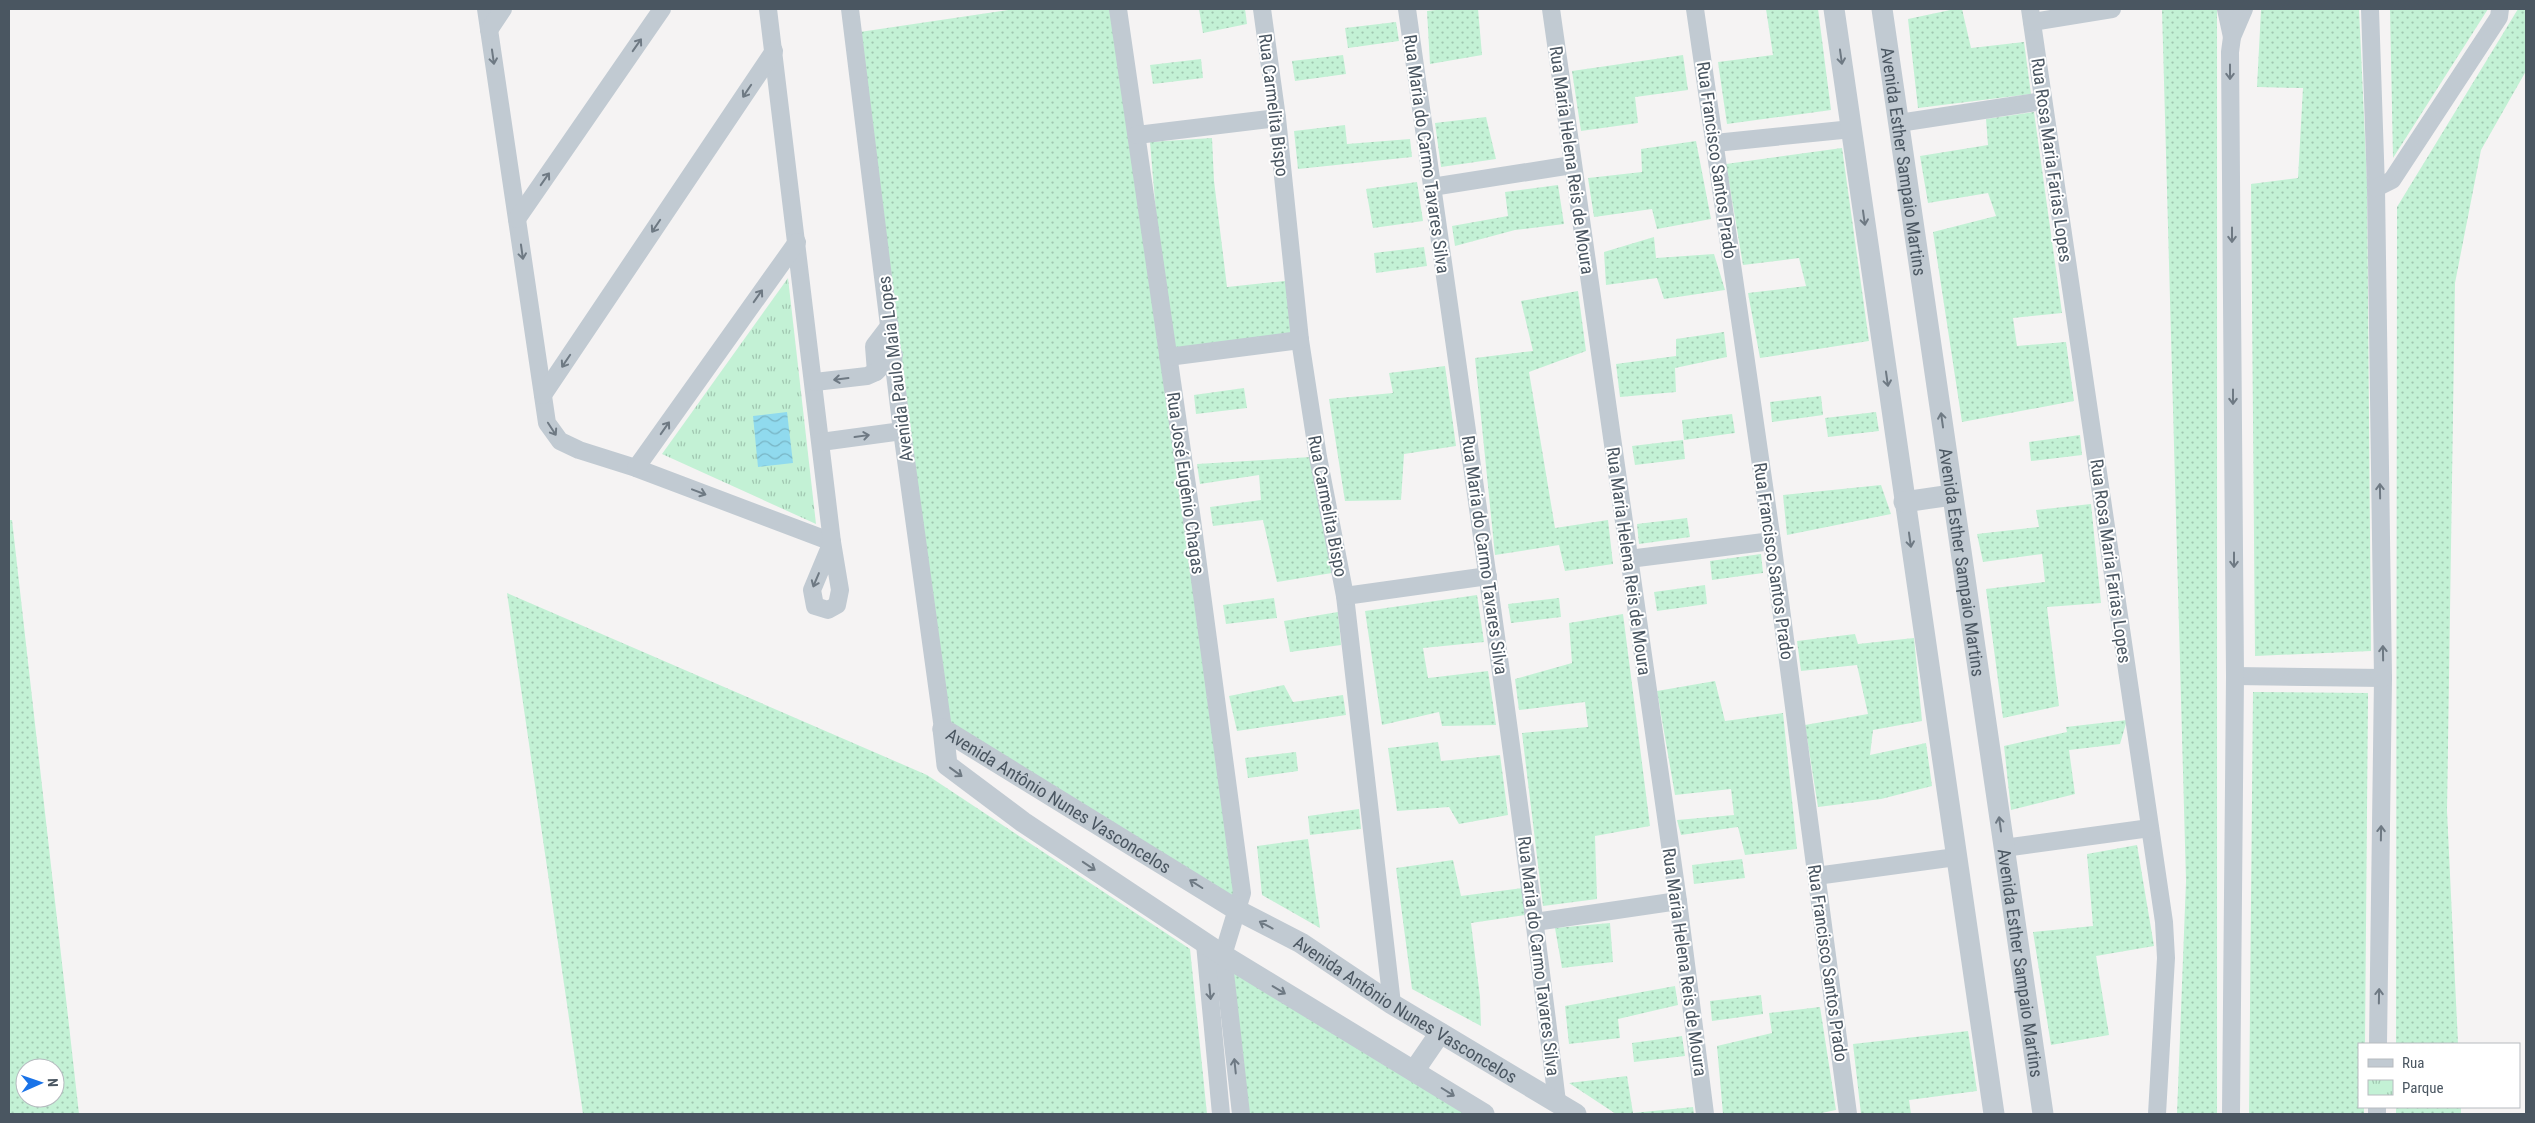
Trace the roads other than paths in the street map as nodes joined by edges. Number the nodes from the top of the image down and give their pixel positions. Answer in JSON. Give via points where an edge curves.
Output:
{"nodes":[{"id":1,"x":486,"y":9,"type":"edge"},
{"id":2,"x":503,"y":9,"type":"edge"},
{"id":3,"x":662,"y":9,"type":"edge"},
{"id":4,"x":768,"y":9,"type":"edge"},
{"id":5,"x":850,"y":9,"type":"edge"},
{"id":6,"x":1118,"y":9,"type":"edge"},
{"id":7,"x":1262,"y":9,"type":"edge"},
{"id":8,"x":1407,"y":9,"type":"edge"},
{"id":9,"x":1551,"y":9,"type":"edge"},
{"id":10,"x":1695,"y":9,"type":"edge"},
{"id":11,"x":1834,"y":9,"type":"edge"},
{"id":12,"x":1882,"y":9,"type":"edge"},
{"id":13,"x":2112,"y":9,"type":"edge"},
{"id":14,"x":2226,"y":9,"type":"edge"},
{"id":15,"x":2244,"y":9,"type":"edge"},
{"id":16,"x":2370,"y":9,"type":"edge"},
{"id":17,"x":2500,"y":9,"type":"edge"},
{"id":18,"x":2031,"y":16,"type":"edge"},
{"id":19,"x":489,"y":30,"type":"junction"},
{"id":20,"x":2232,"y":37,"type":"junction"},
{"id":21,"x":774,"y":51,"type":"junction"},
{"id":22,"x":2043,"y":101,"type":"junction"},
{"id":23,"x":1277,"y":118,"type":"junction"},
{"id":24,"x":1899,"y":124,"type":"junction"},
{"id":25,"x":1852,"y":129,"type":"junction"},
{"id":26,"x":1137,"y":135,"type":"junction"},
{"id":27,"x":1715,"y":143,"type":"junction"},
{"id":28,"x":1572,"y":165,"type":"junction"},
{"id":29,"x":1432,"y":187,"type":"junction"},
{"id":30,"x":2376,"y":188,"type":"junction"},
{"id":31,"x":517,"y":219,"type":"junction"},
{"id":32,"x":796,"y":242,"type":"junction"},
{"id":33,"x":890,"y":325,"type":"junction"},
{"id":34,"x":1300,"y":340,"type":"junction"},
{"id":35,"x":894,"y":355,"type":"junction"},
{"id":36,"x":1168,"y":357,"type":"junction"},
{"id":37,"x":876,"y":372,"type":"junction"},
{"id":38,"x":815,"y":382,"type":"junction"},
{"id":39,"x":543,"y":395,"type":"junction"},
{"id":40,"x":902,"y":430,"type":"junction"},
{"id":41,"x":821,"y":442,"type":"junction"},
{"id":42,"x":636,"y":468,"type":"junction"},
{"id":43,"x":1952,"y":495,"type":"junction"},
{"id":44,"x":1904,"y":502,"type":"junction"},
{"id":45,"x":1772,"y":541,"type":"junction"},
{"id":46,"x":1629,"y":559,"type":"junction"},
{"id":47,"x":1488,"y":576,"type":"junction"},
{"id":48,"x":1345,"y":596,"type":"junction"},
{"id":49,"x":2235,"y":676,"type":"junction"},
{"id":50,"x":2383,"y":678,"type":"junction"},
{"id":51,"x":943,"y":729,"type":"junction"},
{"id":52,"x":2150,"y":828,"type":"junction"},
{"id":53,"x":2004,"y":848,"type":"junction"},
{"id":54,"x":1956,"y":856,"type":"junction"},
{"id":55,"x":1816,"y":876,"type":"junction"},
{"id":56,"x":1678,"y":901,"type":"junction"},
{"id":57,"x":1237,"y":910,"type":"junction"},
{"id":58,"x":1535,"y":922,"type":"junction"},
{"id":59,"x":1214,"y":949,"type":"junction"},
{"id":60,"x":1392,"y":1004,"type":"junction"},
{"id":61,"x":1440,"y":1033,"type":"junction"},
{"id":62,"x":2378,"y":1043,"type":"edge"},
{"id":63,"x":1414,"y":1071,"type":"junction"},
{"id":64,"x":1557,"y":1102,"type":"junction"},
{"id":65,"x":1221,"y":1114,"type":"edge"},
{"id":66,"x":1241,"y":1114,"type":"edge"},
{"id":67,"x":1484,"y":1114,"type":"edge"},
{"id":68,"x":1576,"y":1114,"type":"edge"},
{"id":69,"x":1705,"y":1114,"type":"edge"},
{"id":70,"x":1848,"y":1114,"type":"edge"},
{"id":71,"x":1994,"y":1114,"type":"edge"},
{"id":72,"x":2043,"y":1114,"type":"edge"},
{"id":73,"x":2157,"y":1114,"type":"edge"},
{"id":74,"x":2232,"y":1114,"type":"edge"}],
"edges":[{"from":1,"to":19,"type":"street"},
{"from":2,"to":19,"type":"street"},
{"from":31,"to":3,"type":"street","one_way":true},
{"from":4,"to":21,"type":"street"},
{"from":5,"to":33,"type":"street","name":"Avenida Paulo Maia Lopes"},
{"from":6,"to":26,"type":"street","name":"Rua José Eugênio Chagas"},
{"from":7,"to":23,"type":"street","name":"Rua Carmelita Bispo"},
{"from":8,"to":29,"type":"street","name":"Rua Maria do Carmo Tavares Silva"},
{"from":9,"to":28,"type":"street","name":"Rua Maria Helena Reis de Moura"},
{"from":10,"to":27,"type":"street","name":"Rua Francisco Santos Prado"},
{"from":11,"to":25,"type":"street","one_way":true},
{"from":12,"to":24,"type":"street","name":"Avenida Esther Sampaio Martins"},
{"from":13,"to":18,"type":"street"},
{"from":14,"to":20,"type":"street"},
{"from":15,"to":20,"type":"street"},
{"from":16,"to":30,"type":"street"},
{"from":17,"to":30,"type":"street","via":[[2499,18],[2392,180]]},
{"from":18,"to":22,"type":"street","name":"Rua Rosa Maria Farias Lopes"},
{"from":19,"to":31,"type":"street","one_way":true},
{"from":20,"to":49,"type":"street","one_way":true},
{"from":21,"to":32,"type":"street"},
{"from":21,"to":39,"type":"street","one_way":true},
{"from":22,"to":24,"type":"street"},
{"from":22,"to":52,"type":"street","name":"Rua Rosa Maria Farias Lopes"},
{"from":23,"to":26,"type":"street"},
{"from":23,"to":34,"type":"street","name":"Rua Carmelita Bispo"},
{"from":43,"to":24,"type":"street","name":"Avenida Esther Sampaio Martins","one_way":true},
{"from":25,"to":27,"type":"street"},
{"from":25,"to":44,"type":"street","one_way":true},
{"from":26,"to":36,"type":"street","name":"Rua José Eugênio Chagas"},
{"from":27,"to":45,"type":"street","name":"Rua Francisco Santos Prado"},
{"from":28,"to":29,"type":"street"},
{"from":28,"to":46,"type":"street","name":"Rua Maria Helena Reis de Moura"},
{"from":29,"to":47,"type":"street","name":"Rua Maria do Carmo Tavares Silva"},
{"from":50,"to":30,"type":"street","one_way":true},
{"from":31,"to":39,"type":"street","one_way":true},
{"from":32,"to":38,"type":"street"},
{"from":42,"to":32,"type":"street","one_way":true},
{"from":33,"to":35,"type":"street","name":"Avenida Paulo Maia Lopes"},
{"from":33,"to":37,"type":"street","via":[[874,346]]},
{"from":34,"to":36,"type":"street"},
{"from":34,"to":48,"type":"street","name":"Rua Carmelita Bispo","via":[[1318,457]]},
{"from":35,"to":37,"type":"street"},
{"from":35,"to":40,"type":"street","name":"Avenida Paulo Maia Lopes"},
{"from":36,"to":57,"type":"street","name":"Rua José Eugênio Chagas","via":[[1240,874],[1242,893]]},
{"from":37,"to":38,"type":"street","one_way":true},
{"from":38,"to":41,"type":"street"},
{"from":39,"to":42,"type":"street","one_way":true,"via":[[548,423],[560,441]]},
{"from":41,"to":40,"type":"street","one_way":true},
{"from":40,"to":51,"type":"street","name":"Avenida Paulo Maia Lopes"},
{"from":42,"to":41,"type":"street","one_way":true,"via":[[832,542]]},
{"from":43,"to":44,"type":"street"},
{"from":53,"to":43,"type":"street","name":"Avenida Esther Sampaio Martins","one_way":true},
{"from":44,"to":54,"type":"street","one_way":true},
{"from":45,"to":46,"type":"street"},
{"from":45,"to":55,"type":"street","name":"Rua Francisco Santos Prado"},
{"from":46,"to":56,"type":"street","name":"Rua Maria Helena Reis de Moura"},
{"from":47,"to":48,"type":"street"},
{"from":47,"to":58,"type":"street","name":"Rua Maria do Carmo Tavares Silva"},
{"from":48,"to":60,"type":"street","name":"Rua Carmelita Bispo"},
{"from":49,"to":50,"type":"street"},
{"from":49,"to":74,"type":"street"},
{"from":62,"to":50,"type":"street","one_way":true},
{"from":57,"to":51,"type":"street","name":"Avenida Antônio Nunes Vasconcelos","one_way":true},
{"from":51,"to":59,"type":"street","name":"Avenida Antônio Nunes Vasconcelos","one_way":true,"via":[[947,765],[1023,822]]},
{"from":52,"to":53,"type":"street"},
{"from":52,"to":73,"type":"street","name":"Rua Rosa Maria Farias Lopes","via":[[2166,958]]},
{"from":53,"to":72,"type":"street","name":"Avenida Esther Sampaio Martins"},
{"from":54,"to":55,"type":"street"},
{"from":54,"to":71,"type":"street"},
{"from":55,"to":70,"type":"street","name":"Rua Francisco Santos Prado"},
{"from":56,"to":58,"type":"street"},
{"from":56,"to":69,"type":"street","name":"Rua Maria Helena Reis de Moura"},
{"from":57,"to":59,"type":"street","name":"Rua José Eugênio Chagas"},
{"from":60,"to":57,"type":"street","name":"Avenida Antônio Nunes Vasconcelos","one_way":true,"via":[[1301,943]]},
{"from":58,"to":64,"type":"street","name":"Rua Maria do Carmo Tavares Silva"},
{"from":59,"to":63,"type":"street","name":"Avenida Antônio Nunes Vasconcelos","one_way":true},
{"from":59,"to":65,"type":"street","one_way":true},
{"from":66,"to":59,"type":"street","one_way":true},
{"from":60,"to":61,"type":"street","name":"Avenida Antônio Nunes Vasconcelos"},
{"from":61,"to":63,"type":"street"},
{"from":61,"to":64,"type":"street","name":"Avenida Antônio Nunes Vasconcelos"},
{"from":63,"to":67,"type":"street","name":"Avenida Antônio Nunes Vasconcelos","one_way":true},
{"from":64,"to":68,"type":"street","name":"Avenida Antônio Nunes Vasconcelos"}]}
